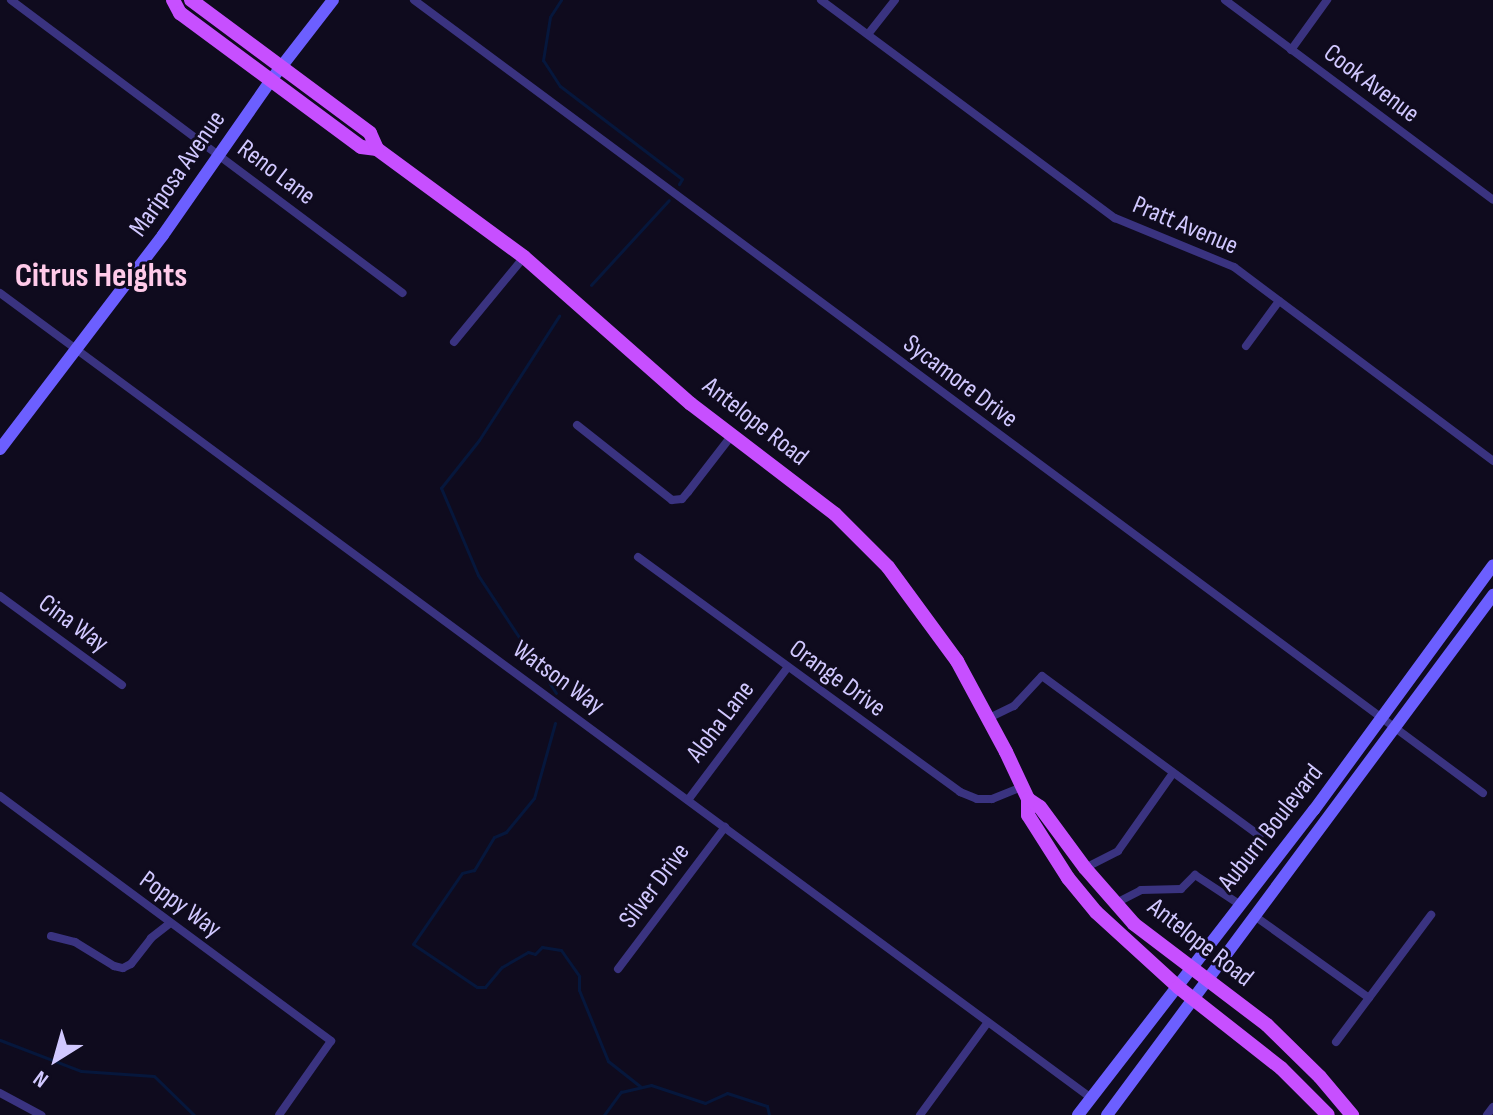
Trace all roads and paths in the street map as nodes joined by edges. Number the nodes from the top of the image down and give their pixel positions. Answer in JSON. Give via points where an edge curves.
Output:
{"nodes":[{"id":1,"x":11,"y":0,"type":"edge"},
{"id":2,"x":173,"y":0,"type":"edge"},
{"id":3,"x":191,"y":0,"type":"edge"},
{"id":4,"x":333,"y":0,"type":"edge"},
{"id":5,"x":414,"y":0,"type":"edge"},
{"id":6,"x":821,"y":0,"type":"edge"},
{"id":7,"x":895,"y":0,"type":"edge"},
{"id":8,"x":1225,"y":0,"type":"edge"},
{"id":9,"x":1327,"y":0,"type":"edge"},
{"id":10,"x":869,"y":33,"type":"junction"},
{"id":11,"x":1291,"y":50,"type":"junction"},
{"id":12,"x":281,"y":67,"type":"junction"},
{"id":13,"x":271,"y":80,"type":"junction"},
{"id":14,"x":377,"y":149,"type":"junction"},
{"id":15,"x":218,"y":155,"type":"junction"},
{"id":16,"x":1493,"y":200,"type":"edge"},
{"id":17,"x":524,"y":257,"type":"junction"},
{"id":18,"x":0,"y":293,"type":"edge"},
{"id":19,"x":402,"y":293,"type":"dead end"},
{"id":20,"x":1279,"y":301,"type":"junction"},
{"id":21,"x":454,"y":342,"type":"dead end"},
{"id":22,"x":1246,"y":346,"type":"dead end"},
{"id":23,"x":74,"y":350,"type":"junction"},
{"id":24,"x":577,"y":425,"type":"dead end"},
{"id":25,"x":732,"y":435,"type":"junction"},
{"id":26,"x":0,"y":449,"type":"edge"},
{"id":27,"x":1493,"y":461,"type":"edge"},
{"id":28,"x":638,"y":557,"type":"dead end"},
{"id":29,"x":1493,"y":565,"type":"edge"},
{"id":30,"x":1493,"y":595,"type":"edge"},
{"id":31,"x":0,"y":596,"type":"edge"},
{"id":32,"x":787,"y":668,"type":"junction"},
{"id":33,"x":122,"y":685,"type":"dead end"},
{"id":34,"x":989,"y":718,"type":"junction"},
{"id":35,"x":1383,"y":718,"type":"junction"},
{"id":36,"x":1395,"y":730,"type":"junction"},
{"id":37,"x":1173,"y":773,"type":"junction"},
{"id":38,"x":1025,"y":793,"type":"junction"},
{"id":39,"x":1483,"y":793,"type":"dead end"},
{"id":40,"x":0,"y":796,"type":"edge"},
{"id":41,"x":688,"y":800,"type":"junction"},
{"id":42,"x":725,"y":827,"type":"junction"},
{"id":43,"x":1260,"y":836,"type":"dead end"},
{"id":44,"x":1085,"y":868,"type":"junction"},
{"id":45,"x":1115,"y":904,"type":"junction"},
{"id":46,"x":1239,"y":904,"type":"junction"},
{"id":47,"x":1431,"y":915,"type":"dead end"},
{"id":48,"x":1256,"y":917,"type":"junction"},
{"id":49,"x":170,"y":923,"type":"junction"},
{"id":50,"x":51,"y":936,"type":"dead end"},
{"id":51,"x":618,"y":969,"type":"dead end"},
{"id":52,"x":1190,"y":970,"type":"junction"},
{"id":53,"x":1208,"y":982,"type":"junction"},
{"id":54,"x":1178,"y":987,"type":"junction"},
{"id":55,"x":1369,"y":998,"type":"junction"},
{"id":56,"x":1195,"y":1000,"type":"junction"},
{"id":57,"x":988,"y":1022,"type":"junction"},
{"id":58,"x":1336,"y":1042,"type":"dead end"},
{"id":59,"x":0,"y":1093,"type":"edge"},
{"id":60,"x":1091,"y":1098,"type":"junction"},
{"id":61,"x":1493,"y":1107,"type":"edge"},
{"id":62,"x":41,"y":1115,"type":"edge"},
{"id":63,"x":279,"y":1115,"type":"edge"},
{"id":64,"x":920,"y":1115,"type":"edge"},
{"id":65,"x":1078,"y":1115,"type":"edge"},
{"id":66,"x":1107,"y":1115,"type":"edge"},
{"id":67,"x":1328,"y":1115,"type":"edge"},
{"id":68,"x":1352,"y":1115,"type":"edge"},
{"id":69,"x":1487,"y":1115,"type":"edge"}],
"edges":[{"from":1,"to":15,"type":"street","name":"Reno Lane"},
{"from":2,"to":13,"type":"main road","name":"Antelope Road","via":[[180,13]]},
{"from":3,"to":12,"type":"main road","name":"Antelope Road"},
{"from":4,"to":12,"type":"main road","name":"Mariposa Avenue"},
{"from":5,"to":35,"type":"street","name":"Sycamore Drive"},
{"from":6,"to":10,"type":"street","name":"Pratt Avenue"},
{"from":7,"to":10,"type":"street"},
{"from":8,"to":11,"type":"street","name":"Cook Avenue"},
{"from":9,"to":11,"type":"street"},
{"from":10,"to":20,"type":"street","name":"Pratt Avenue","via":[[1115,218],[1214,256]]},
{"from":11,"to":16,"type":"street","name":"Cook Avenue"},
{"from":12,"to":13,"type":"main road","name":"Mariposa Avenue"},
{"from":12,"to":14,"type":"main road","name":"Antelope Road","via":[[370,133]]},
{"from":13,"to":14,"type":"main road","name":"Antelope Road","via":[[361,147]]},
{"from":13,"to":15,"type":"main road","name":"Mariposa Avenue"},
{"from":14,"to":17,"type":"main road","name":"Antelope Road"},
{"from":15,"to":19,"type":"street","name":"Reno Lane"},
{"from":15,"to":23,"type":"main road","name":"Mariposa Avenue"},
{"from":17,"to":21,"type":"street"},
{"from":17,"to":25,"type":"main road","name":"Antelope Road"},
{"from":18,"to":23,"type":"street","name":"Watson Way"},
{"from":20,"to":22,"type":"street"},
{"from":20,"to":27,"type":"street","name":"Pratt Avenue"},
{"from":23,"to":26,"type":"main road","name":"Mariposa Avenue"},
{"from":23,"to":41,"type":"street","name":"Watson Way"},
{"from":24,"to":25,"type":"street","via":[[672,500],[682,499]]},
{"from":25,"to":34,"type":"main road","name":"Antelope Road","via":[[835,514],[888,567],[944,641]]},
{"from":28,"to":32,"type":"street","name":"Orange Drive"},
{"from":29,"to":35,"type":"main road","name":"Auburn Boulevard"},
{"from":30,"to":36,"type":"main road","name":"Auburn Boulevard"},
{"from":31,"to":33,"type":"street","name":"Cina Way"},
{"from":32,"to":38,"type":"street","name":"Orange Drive","via":[[970,797]]},
{"from":32,"to":41,"type":"street","name":"Aloha Lane"},
{"from":34,"to":37,"type":"street","via":[[1014,706],[1042,676]]},
{"from":34,"to":38,"type":"main road","name":"Antelope Road"},
{"from":35,"to":36,"type":"street","name":"Sycamore Drive"},
{"from":35,"to":46,"type":"main road","name":"Auburn Boulevard"},
{"from":36,"to":39,"type":"street","name":"Sycamore Drive"},
{"from":36,"to":48,"type":"main road","name":"Auburn Boulevard"},
{"from":37,"to":43,"type":"street"},
{"from":37,"to":44,"type":"street","via":[[1118,851]]},
{"from":38,"to":44,"type":"main road","name":"Antelope Road"},
{"from":38,"to":54,"type":"main road","name":"Antelope Road","via":[[1028,815],[1096,912]]},
{"from":40,"to":49,"type":"street","name":"Poppy Way"},
{"from":41,"to":42,"type":"street","name":"Watson Way"},
{"from":42,"to":51,"type":"street","name":"Silver Drive"},
{"from":42,"to":57,"type":"street","name":"Watson Way"},
{"from":44,"to":45,"type":"main road","name":"Antelope Road"},
{"from":45,"to":46,"type":"street","via":[[1141,890],[1181,889],[1195,875]]},
{"from":45,"to":52,"type":"main road","name":"Antelope Road"},
{"from":46,"to":52,"type":"main road","name":"Auburn Boulevard"},
{"from":47,"to":55,"type":"street"},
{"from":48,"to":53,"type":"main road","name":"Auburn Boulevard"},
{"from":48,"to":55,"type":"street"},
{"from":49,"to":50,"type":"street","via":[[123,968],[75,942]]},
{"from":49,"to":63,"type":"street","name":"Poppy Way","via":[[331,1041]]},
{"from":52,"to":53,"type":"main road","name":"Antelope Road"},
{"from":52,"to":54,"type":"main road","name":"Auburn Boulevard"},
{"from":53,"to":56,"type":"main road","name":"Auburn Boulevard"},
{"from":53,"to":68,"type":"main road","name":"Antelope Road","via":[[1267,1025]]},
{"from":54,"to":56,"type":"main road","name":"Antelope Road"},
{"from":54,"to":60,"type":"main road","name":"Auburn Boulevard"},
{"from":55,"to":58,"type":"street"},
{"from":56,"to":66,"type":"main road","name":"Auburn Boulevard"},
{"from":56,"to":67,"type":"main road","name":"Antelope Road","via":[[1269,1058]]},
{"from":57,"to":60,"type":"street","name":"Watson Way"},
{"from":57,"to":64,"type":"street"},
{"from":59,"to":62,"type":"street"},
{"from":60,"to":65,"type":"main road","name":"Auburn Boulevard"},
{"from":61,"to":69,"type":"street"}]}
